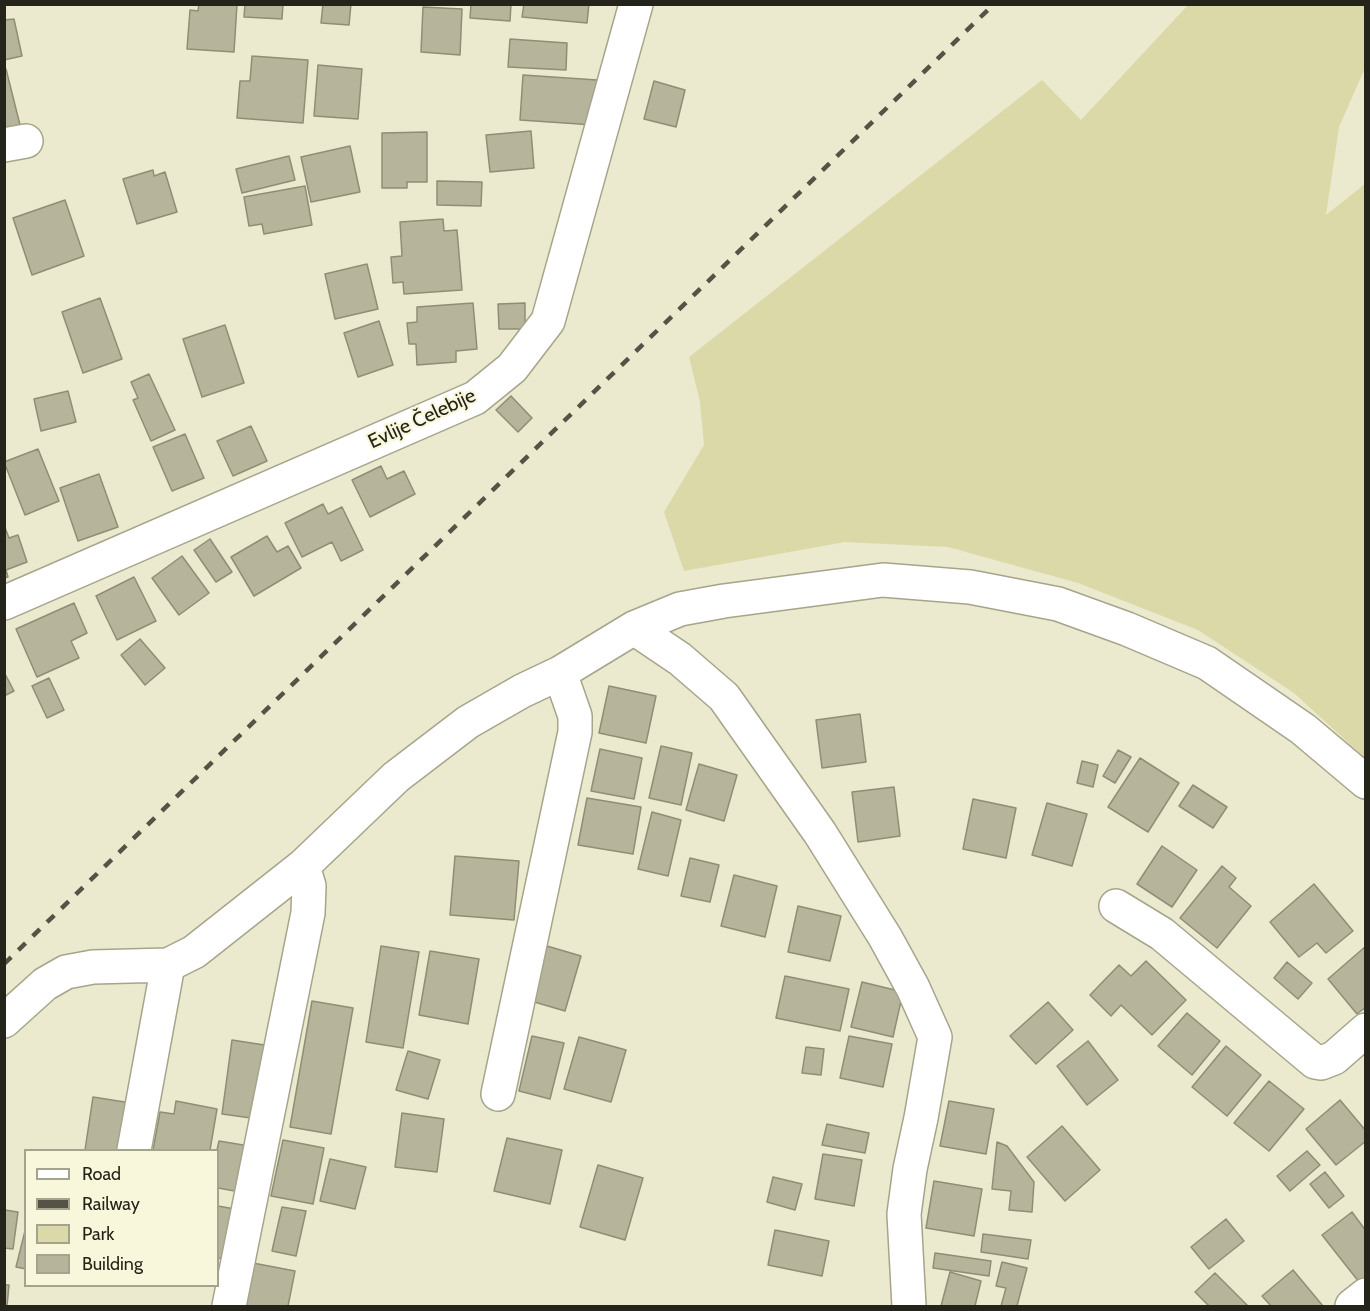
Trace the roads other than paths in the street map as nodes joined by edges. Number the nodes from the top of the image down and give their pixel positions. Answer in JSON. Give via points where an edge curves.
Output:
{"nodes":[{"id":1,"x":636,"y":4,"type":"edge"},
{"id":2,"x":4,"y":603,"type":"edge"},
{"id":3,"x":634,"y":628,"type":"junction"},
{"id":4,"x":560,"y":673,"type":"junction"},
{"id":5,"x":1365,"y":782,"type":"edge"},
{"id":6,"x":303,"y":866,"type":"junction"},
{"id":7,"x":1116,"y":906,"type":"dead end"},
{"id":8,"x":168,"y":965,"type":"junction"},
{"id":9,"x":4,"y":1021,"type":"edge"},
{"id":10,"x":1365,"y":1030,"type":"edge"},
{"id":11,"x":498,"y":1094,"type":"dead end"},
{"id":12,"x":134,"y":1149,"type":"edge"},
{"id":13,"x":1365,"y":1295,"type":"edge"},
{"id":14,"x":229,"y":1306,"type":"edge"},
{"id":15,"x":909,"y":1306,"type":"edge"},
{"id":16,"x":1352,"y":1306,"type":"edge"}],
"edges":[{"from":1,"to":2,"type":"street","name":"Evlije Čelebije","via":[[548,321],[513,368],[475,398]]},
{"from":3,"to":4,"type":"street"},
{"from":3,"to":5,"type":"street","via":[[680,609],[883,580],[970,587],[1058,604],[1127,628],[1207,663],[1303,729]]},
{"from":3,"to":15,"type":"street","via":[[680,659],[724,697],[820,833],[885,937],[935,1037],[904,1214]]},
{"from":4,"to":6,"type":"street","via":[[468,722],[396,777]]},
{"from":4,"to":11,"type":"street","via":[[575,716],[575,732]]},
{"from":6,"to":8,"type":"street","via":[[194,952]]},
{"from":6,"to":14,"type":"street","via":[[309,886],[308,913]]},
{"from":7,"to":10,"type":"street","via":[[1162,934],[1315,1062],[1334,1058]]},
{"from":8,"to":9,"type":"street","via":[[93,967],[66,972],[45,984]]},
{"from":8,"to":12,"type":"street"},
{"from":13,"to":16,"type":"street"}]}
